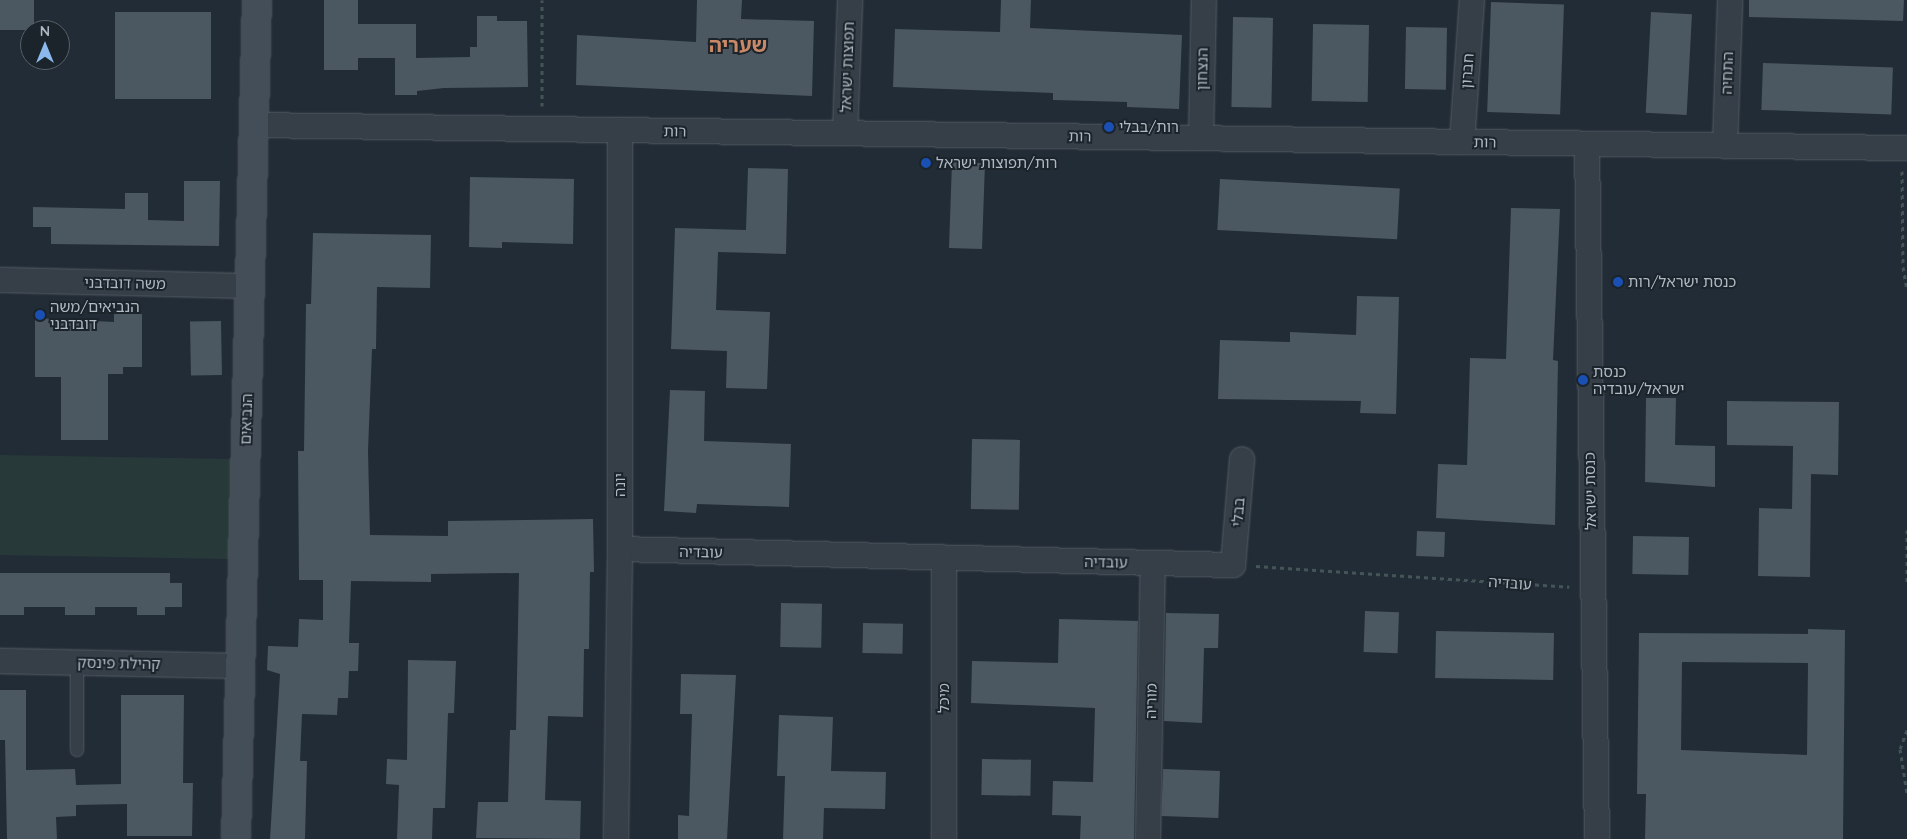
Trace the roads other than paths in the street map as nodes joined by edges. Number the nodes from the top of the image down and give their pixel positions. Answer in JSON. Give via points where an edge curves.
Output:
{"nodes":[{"id":1,"x":257,"y":0,"type":"edge"},
{"id":2,"x":850,"y":0,"type":"edge"},
{"id":3,"x":1204,"y":0,"type":"edge"},
{"id":4,"x":1472,"y":0,"type":"edge"},
{"id":5,"x":1730,"y":0,"type":"edge"},
{"id":6,"x":254,"y":125,"type":"junction"},
{"id":7,"x":620,"y":130,"type":"junction"},
{"id":8,"x":845,"y":133,"type":"junction"},
{"id":9,"x":1201,"y":138,"type":"junction"},
{"id":10,"x":1462,"y":142,"type":"junction"},
{"id":11,"x":1587,"y":144,"type":"junction"},
{"id":12,"x":1725,"y":146,"type":"junction"},
{"id":13,"x":1905,"y":148,"type":"edge"},
{"id":14,"x":0,"y":280,"type":"edge"},
{"id":15,"x":249,"y":286,"type":"junction"},
{"id":16,"x":1242,"y":459,"type":"dead end"},
{"id":17,"x":620,"y":550,"type":"junction"},
{"id":18,"x":944,"y":558,"type":"junction"},
{"id":19,"x":1153,"y":563,"type":"junction"},
{"id":20,"x":1233,"y":565,"type":"joint"},
{"id":21,"x":0,"y":661,"type":"edge"},
{"id":22,"x":77,"y":663,"type":"junction"},
{"id":23,"x":239,"y":666,"type":"junction"},
{"id":24,"x":77,"y":750,"type":"dead end"},
{"id":25,"x":236,"y":839,"type":"edge"},
{"id":26,"x":616,"y":839,"type":"edge"},
{"id":27,"x":944,"y":839,"type":"edge"},
{"id":28,"x":1148,"y":839,"type":"edge"},
{"id":29,"x":1597,"y":839,"type":"edge"}],
"edges":[{"from":1,"to":6,"type":"street","name":"הנביאים"},
{"from":2,"to":8,"type":"street","name":"תפוצות ישראל"},
{"from":3,"to":9,"type":"street","name":"הנצחון"},
{"from":4,"to":10,"type":"street","name":"חברון"},
{"from":5,"to":12,"type":"street","name":"התחיה"},
{"from":6,"to":7,"type":"street","name":"רות"},
{"from":6,"to":15,"type":"street","name":"הנביאים"},
{"from":7,"to":8,"type":"street","name":"רות"},
{"from":7,"to":17,"type":"street","name":"יונה"},
{"from":8,"to":9,"type":"street","name":"רות"},
{"from":9,"to":10,"type":"street","name":"רות"},
{"from":10,"to":11,"type":"street","name":"רות"},
{"from":11,"to":12,"type":"street","name":"רות"},
{"from":11,"to":29,"type":"street","name":"כנסת ישראל"},
{"from":12,"to":13,"type":"street","name":"רות"},
{"from":14,"to":15,"type":"street","name":"משה דובדבני"},
{"from":15,"to":23,"type":"street","name":"הנביאים"},
{"from":16,"to":20,"type":"street","name":"בבלי"},
{"from":17,"to":18,"type":"street","name":"עובדיה"},
{"from":17,"to":26,"type":"street","name":"יונה"},
{"from":18,"to":19,"type":"street","name":"עובדיה"},
{"from":18,"to":27,"type":"street","name":"מיכל"},
{"from":19,"to":20,"type":"street","name":"עובדיה"},
{"from":19,"to":28,"type":"street","name":"מוריה"},
{"from":21,"to":22,"type":"street","name":"קהילת פינסק"},
{"from":22,"to":23,"type":"street","name":"קהילת פינסק"},
{"from":22,"to":24,"type":"lane"},
{"from":23,"to":25,"type":"street","name":"הנביאים"}]}
